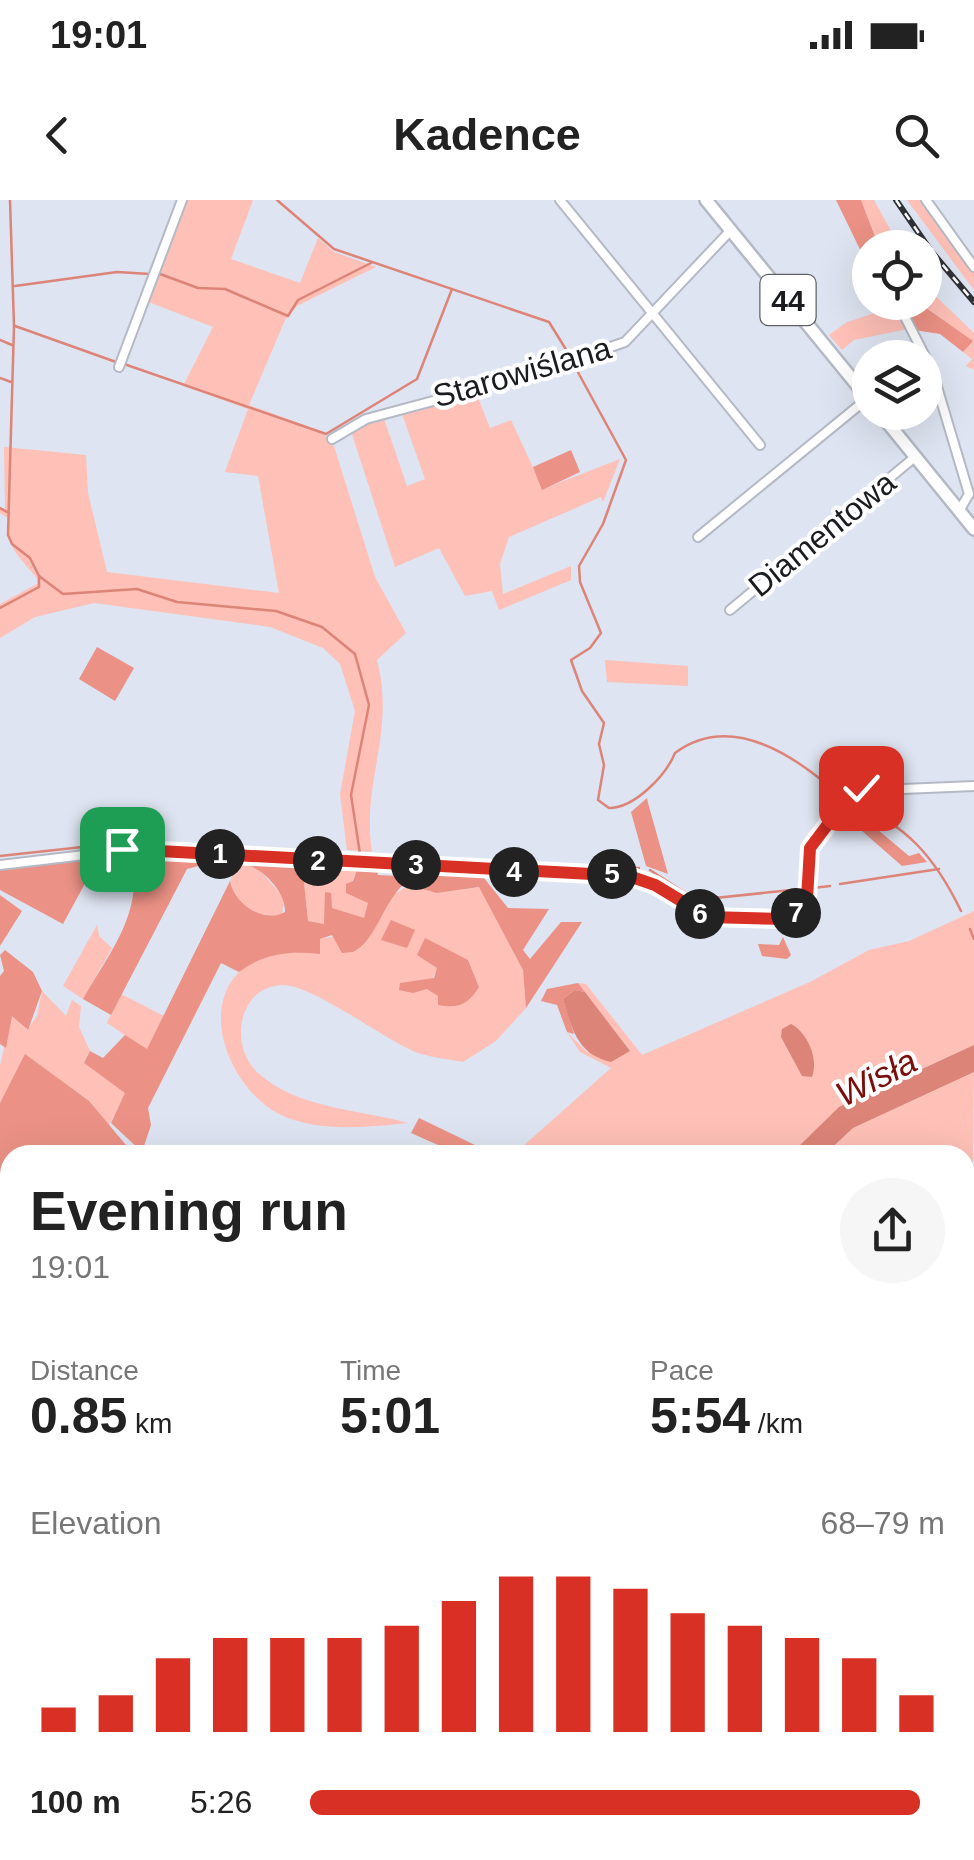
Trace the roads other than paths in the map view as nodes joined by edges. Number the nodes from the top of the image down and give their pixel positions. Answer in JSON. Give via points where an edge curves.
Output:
{"nodes":[{"id":1,"x":182,"y":200,"type":"edge"},
{"id":2,"x":560,"y":200,"type":"edge"},
{"id":3,"x":706,"y":200,"type":"edge"},
{"id":4,"x":926,"y":200,"type":"edge"},
{"id":5,"x":731,"y":230,"type":"junction"},
{"id":6,"x":974,"y":267,"type":"edge"},
{"id":7,"x":654,"y":313,"type":"junction"},
{"id":8,"x":907,"y":320,"type":"edge"},
{"id":9,"x":119,"y":367,"type":"dead end"},
{"id":10,"x":852,"y":378,"type":"edge"},
{"id":11,"x":852,"y":413,"type":"edge"},
{"id":12,"x":893,"y":430,"type":"edge"},
{"id":13,"x":332,"y":440,"type":"dead end"},
{"id":14,"x":760,"y":445,"type":"dead end"},
{"id":15,"x":915,"y":457,"type":"junction"},
{"id":16,"x":974,"y":467,"type":"edge"},
{"id":17,"x":960,"y":471,"type":"junction"},
{"id":18,"x":959,"y":511,"type":"junction"},
{"id":19,"x":974,"y":529,"type":"edge"},
{"id":20,"x":698,"y":537,"type":"dead end"},
{"id":21,"x":730,"y":610,"type":"dead end"},
{"id":22,"x":974,"y":786,"type":"edge"},
{"id":23,"x":0,"y":864,"type":"edge"}],
"edges":[{"from":1,"to":9,"type":"street"},
{"from":2,"to":7,"type":"street"},
{"from":3,"to":5,"type":"main road","number":"44"},
{"from":4,"to":6,"type":"street"},
{"from":5,"to":7,"type":"street","name":"Starowiślana"},
{"from":5,"to":10,"type":"main road","number":"44"},
{"from":7,"to":13,"type":"street","name":"Starowiślana","via":[[625,342],[366,419]]},
{"from":7,"to":14,"type":"street"},
{"from":8,"to":17,"type":"street","via":[[932,370]]},
{"from":11,"to":20,"type":"street"},
{"from":12,"to":15,"type":"main road"},
{"from":15,"to":18,"type":"main road"},
{"from":15,"to":21,"type":"street","name":"Diamentowa"},
{"from":16,"to":17,"type":"street"},
{"from":17,"to":18,"type":"street","via":[[969,494]]},
{"from":18,"to":19,"type":"main road"},
{"from":22,"to":23,"type":"street","via":[[855,791],[810,848],[807,899],[785,919],[708,917],[655,885],[620,875],[135,849]]}]}
